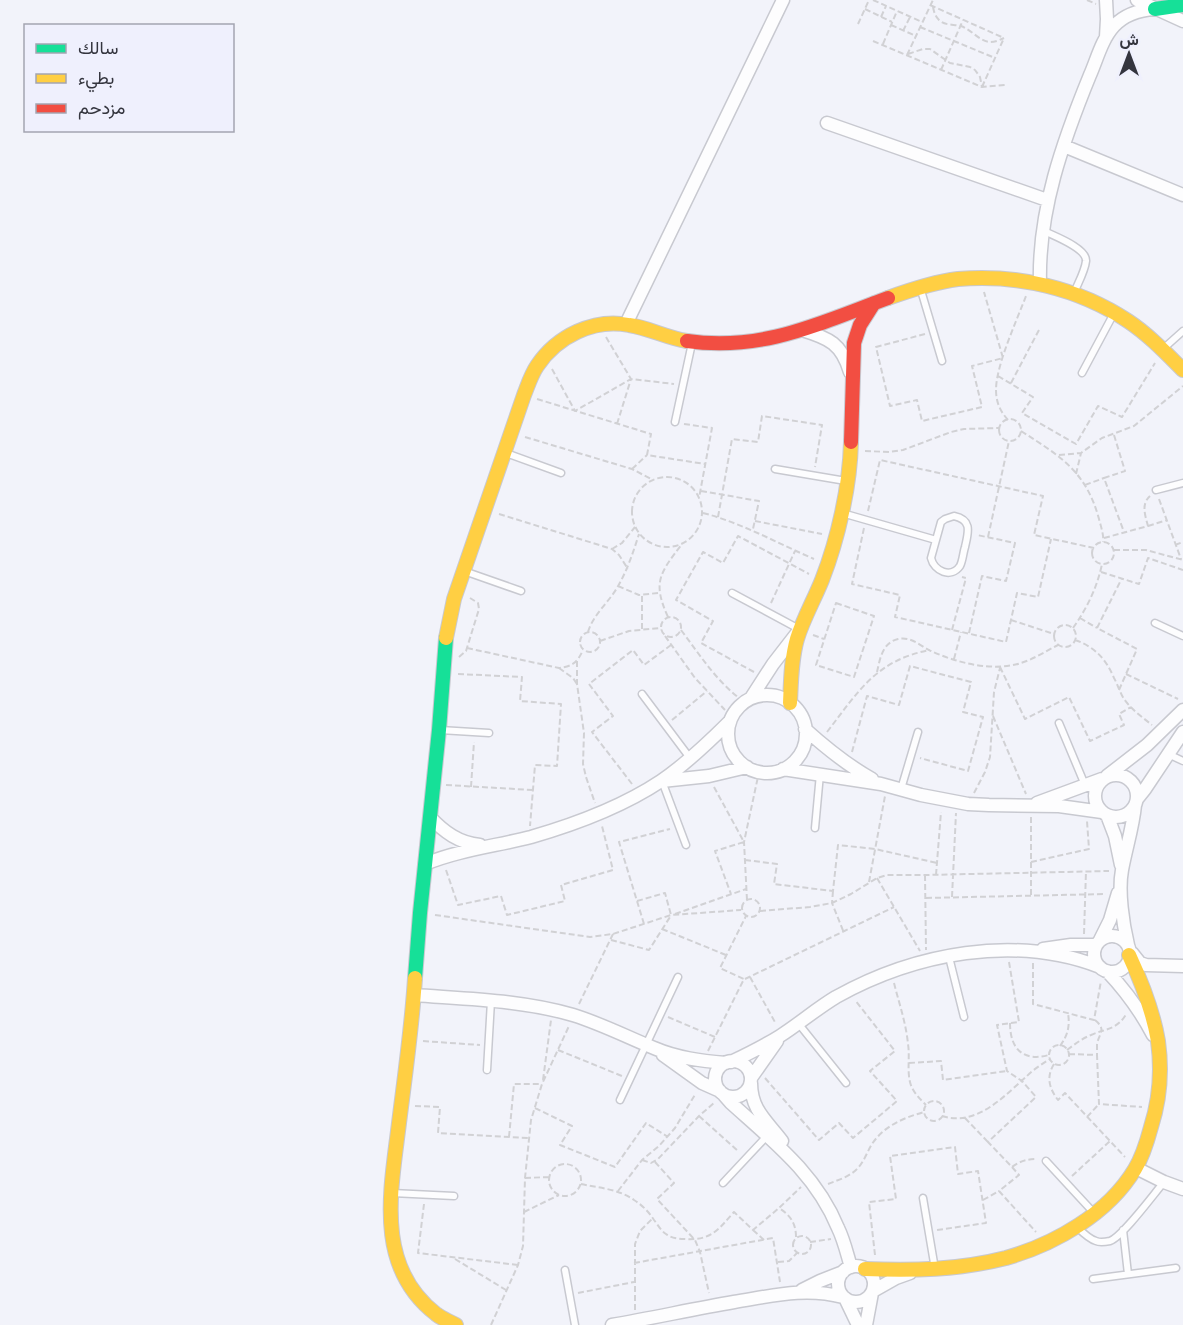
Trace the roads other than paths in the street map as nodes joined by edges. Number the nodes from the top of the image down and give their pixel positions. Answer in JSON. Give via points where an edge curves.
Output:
{"nodes":[{"id":1,"x":783,"y":0,"type":"edge"},
{"id":2,"x":1106,"y":0,"type":"edge"},
{"id":3,"x":1137,"y":0,"type":"edge"},
{"id":4,"x":1183,"y":5,"type":"edge"},
{"id":5,"x":1155,"y":9,"type":"junction"},
{"id":6,"x":1183,"y":21,"type":"edge"},
{"id":7,"x":1106,"y":38,"type":"junction"},
{"id":8,"x":826,"y":123,"type":"dead end"},
{"id":9,"x":1064,"y":146,"type":"junction"},
{"id":10,"x":1183,"y":195,"type":"edge"},
{"id":11,"x":1047,"y":201,"type":"junction"},
{"id":12,"x":1042,"y":230,"type":"junction"},
{"id":13,"x":1035,"y":281,"type":"junction"},
{"id":14,"x":920,"y":287,"type":"junction"},
{"id":15,"x":1074,"y":294,"type":"junction"},
{"id":16,"x":874,"y":303,"type":"junction"},
{"id":17,"x":1115,"y":312,"type":"junction"},
{"id":18,"x":626,"y":324,"type":"junction"},
{"id":19,"x":802,"y":330,"type":"junction"},
{"id":20,"x":1183,"y":331,"type":"edge"},
{"id":21,"x":692,"y":342,"type":"junction"},
{"id":22,"x":1164,"y":349,"type":"junction"},
{"id":23,"x":942,"y":362,"type":"dead end"},
{"id":24,"x":1183,"y":370,"type":"edge"},
{"id":25,"x":1082,"y":373,"type":"dead end"},
{"id":26,"x":854,"y":387,"type":"junction"},
{"id":27,"x":675,"y":422,"type":"road end"},
{"id":28,"x":505,"y":452,"type":"junction"},
{"id":29,"x":775,"y":469,"type":"dead end"},
{"id":30,"x":561,"y":473,"type":"dead end"},
{"id":31,"x":847,"y":481,"type":"junction"},
{"id":32,"x":1183,"y":483,"type":"edge"},
{"id":33,"x":1156,"y":490,"type":"road end"},
{"id":34,"x":842,"y":513,"type":"junction"},
{"id":35,"x":936,"y":540,"type":"junction"},
{"id":36,"x":464,"y":571,"type":"junction"},
{"id":37,"x":521,"y":591,"type":"dead end"},
{"id":38,"x":732,"y":593,"type":"dead end"},
{"id":39,"x":1155,"y":623,"type":"dead end"},
{"id":40,"x":800,"y":630,"type":"junction"},
{"id":41,"x":1183,"y":636,"type":"edge"},
{"id":42,"x":642,"y":694,"type":"dead end"},
{"id":43,"x":748,"y":700,"type":"junction"},
{"id":44,"x":790,"y":703,"type":"junction"},
{"id":45,"x":1183,"y":710,"type":"edge"},
{"id":46,"x":730,"y":719,"type":"junction"},
{"id":47,"x":1059,"y":723,"type":"dead end"},
{"id":48,"x":805,"y":729,"type":"junction"},
{"id":49,"x":439,"y":730,"type":"junction"},
{"id":50,"x":918,"y":732,"type":"dead end"},
{"id":51,"x":1183,"y":732,"type":"edge"},
{"id":52,"x":489,"y":733,"type":"dead end"},
{"id":53,"x":1168,"y":753,"type":"junction"},
{"id":54,"x":691,"y":759,"type":"junction"},
{"id":55,"x":1183,"y":761,"type":"edge"},
{"id":56,"x":783,"y":769,"type":"junction"},
{"id":57,"x":753,"y":770,"type":"junction"},
{"id":58,"x":820,"y":774,"type":"junction"},
{"id":59,"x":1105,"y":778,"type":"junction"},
{"id":60,"x":662,"y":780,"type":"junction"},
{"id":61,"x":884,"y":784,"type":"junction"},
{"id":62,"x":1085,"y":785,"type":"junction"},
{"id":63,"x":900,"y":790,"type":"junction"},
{"id":64,"x":1136,"y":802,"type":"junction"},
{"id":65,"x":1031,"y":806,"type":"junction"},
{"id":66,"x":1104,"y":813,"type":"junction"},
{"id":67,"x":430,"y":817,"type":"junction"},
{"id":68,"x":815,"y":828,"type":"dead end"},
{"id":69,"x":686,"y":845,"type":"dead end"},
{"id":70,"x":490,"y":846,"type":"junction"},
{"id":71,"x":425,"y":864,"type":"junction"},
{"id":72,"x":1122,"y":870,"type":"junction"},
{"id":73,"x":1119,"y":889,"type":"junction"},
{"id":74,"x":1093,"y":943,"type":"junction"},
{"id":75,"x":1129,"y":950,"type":"junction"},
{"id":76,"x":1033,"y":951,"type":"junction"},
{"id":77,"x":948,"y":956,"type":"junction"},
{"id":78,"x":1183,"y":966,"type":"edge"},
{"id":79,"x":1103,"y":969,"type":"junction"},
{"id":80,"x":678,"y":977,"type":"dead end"},
{"id":81,"x":414,"y":995,"type":"junction"},
{"id":82,"x":491,"y":1001,"type":"junction"},
{"id":83,"x":964,"y":1017,"type":"dead end"},
{"id":84,"x":798,"y":1023,"type":"junction"},
{"id":85,"x":782,"y":1035,"type":"junction"},
{"id":86,"x":651,"y":1047,"type":"junction"},
{"id":87,"x":1159,"y":1048,"type":"junction"},
{"id":88,"x":729,"y":1062,"type":"junction"},
{"id":89,"x":487,"y":1070,"type":"dead end"},
{"id":90,"x":751,"y":1081,"type":"junction"},
{"id":91,"x":846,"y":1083,"type":"dead end"},
{"id":92,"x":722,"y":1093,"type":"junction"},
{"id":93,"x":620,"y":1100,"type":"dead end"},
{"id":94,"x":767,"y":1136,"type":"junction"},
{"id":95,"x":791,"y":1158,"type":"junction"},
{"id":96,"x":1046,"y":1161,"type":"road end"},
{"id":97,"x":1136,"y":1168,"type":"junction"},
{"id":98,"x":1164,"y":1182,"type":"junction"},
{"id":99,"x":723,"y":1183,"type":"dead end"},
{"id":100,"x":1183,"y":1189,"type":"edge"},
{"id":101,"x":392,"y":1193,"type":"junction"},
{"id":102,"x":454,"y":1196,"type":"dead end"},
{"id":103,"x":923,"y":1198,"type":"dead end"},
{"id":104,"x":1095,"y":1214,"type":"junction"},
{"id":105,"x":1076,"y":1227,"type":"junction"},
{"id":106,"x":1123,"y":1230,"type":"junction"},
{"id":107,"x":1176,"y":1268,"type":"dead end"},
{"id":108,"x":928,"y":1269,"type":"junction"},
{"id":109,"x":565,"y":1270,"type":"dead end"},
{"id":110,"x":853,"y":1270,"type":"junction"},
{"id":111,"x":1128,"y":1274,"type":"junction"},
{"id":112,"x":1093,"y":1279,"type":"dead end"},
{"id":113,"x":798,"y":1292,"type":"junction"},
{"id":114,"x":872,"y":1292,"type":"junction"},
{"id":115,"x":844,"y":1298,"type":"junction"},
{"id":116,"x":456,"y":1325,"type":"edge"},
{"id":117,"x":576,"y":1325,"type":"edge"},
{"id":118,"x":612,"y":1325,"type":"edge"},
{"id":119,"x":858,"y":1325,"type":"edge"},
{"id":120,"x":866,"y":1325,"type":"edge"}],
"edges":[{"from":1,"to":18,"type":"street"},
{"from":2,"to":7,"type":"street"},
{"from":3,"to":5,"type":"street"},
{"from":4,"to":5,"type":"main road"},
{"from":5,"to":6,"type":"street"},
{"from":5,"to":7,"type":"street","via":[[1124,17]]},
{"from":7,"to":9,"type":"street"},
{"from":8,"to":11,"type":"street"},
{"from":9,"to":10,"type":"street"},
{"from":9,"to":11,"type":"street"},
{"from":11,"to":12,"type":"street"},
{"from":12,"to":13,"type":"street"},
{"from":12,"to":15,"type":"lane","via":[[1086,256]]},
{"from":13,"to":14,"type":"main road","via":[[998,277]]},
{"from":13,"to":15,"type":"main road"},
{"from":14,"to":16,"type":"main road"},
{"from":14,"to":23,"type":"lane"},
{"from":15,"to":17,"type":"main road"},
{"from":16,"to":19,"type":"main road"},
{"from":16,"to":26,"type":"main road","via":[[856,334]]},
{"from":17,"to":22,"type":"main road"},
{"from":17,"to":25,"type":"lane"},
{"from":18,"to":21,"type":"main road"},
{"from":18,"to":28,"type":"main road","via":[[581,330],[551,349],[530,378]]},
{"from":19,"to":21,"type":"main road","via":[[741,342]]},
{"from":19,"to":26,"type":"street","via":[[838,347]]},
{"from":20,"to":22,"type":"lane"},
{"from":21,"to":27,"type":"lane"},
{"from":22,"to":24,"type":"main road"},
{"from":26,"to":31,"type":"main road"},
{"from":28,"to":30,"type":"lane"},
{"from":28,"to":36,"type":"main road"},
{"from":29,"to":31,"type":"lane"},
{"from":31,"to":34,"type":"main road"},
{"from":32,"to":33,"type":"lane"},
{"from":34,"to":35,"type":"lane"},
{"from":34,"to":40,"type":"main road","via":[[828,564]]},
{"from":35,"to":35,"type":"lane","via":[[941,522],[954,516],[963,520],[968,533],[957,569],[941,572],[933,564]]},
{"from":36,"to":37,"type":"lane"},
{"from":36,"to":49,"type":"main road","via":[[449,618]]},
{"from":38,"to":40,"type":"lane"},
{"from":39,"to":41,"type":"lane"},
{"from":40,"to":43,"type":"street"},
{"from":40,"to":44,"type":"main road","via":[[792,664]]},
{"from":42,"to":54,"type":"lane"},
{"from":43,"to":44,"type":"street","via":[[767,695]]},
{"from":43,"to":46,"type":"street"},
{"from":44,"to":48,"type":"street"},
{"from":45,"to":59,"type":"street"},
{"from":46,"to":54,"type":"street"},
{"from":46,"to":57,"type":"street","via":[[728,736],[732,751]]},
{"from":47,"to":62,"type":"lane"},
{"from":48,"to":56,"type":"street","via":[[801,753]]},
{"from":48,"to":61,"type":"street","via":[[848,765]]},
{"from":49,"to":52,"type":"lane"},
{"from":49,"to":67,"type":"main road"},
{"from":50,"to":63,"type":"lane"},
{"from":51,"to":53,"type":"street"},
{"from":53,"to":55,"type":"lane"},
{"from":53,"to":64,"type":"street"},
{"from":54,"to":60,"type":"street"},
{"from":56,"to":57,"type":"street","via":[[767,773]]},
{"from":56,"to":58,"type":"street"},
{"from":57,"to":60,"type":"street"},
{"from":58,"to":61,"type":"street"},
{"from":58,"to":68,"type":"lane"},
{"from":59,"to":62,"type":"street"},
{"from":59,"to":64,"type":"street","via":[[1119,775],[1131,780],[1137,792]]},
{"from":59,"to":66,"type":"street","via":[[1095,795]]},
{"from":60,"to":69,"type":"lane"},
{"from":60,"to":70,"type":"street","via":[[576,822]]},
{"from":61,"to":63,"type":"street"},
{"from":62,"to":65,"type":"street"},
{"from":63,"to":65,"type":"street","via":[[962,803]]},
{"from":64,"to":66,"type":"street","via":[[1120,817]]},
{"from":64,"to":72,"type":"street"},
{"from":65,"to":66,"type":"street"},
{"from":66,"to":72,"type":"street","via":[[1115,836]]},
{"from":67,"to":70,"type":"street","via":[[450,836]]},
{"from":67,"to":71,"type":"main road"},
{"from":70,"to":71,"type":"street"},
{"from":71,"to":81,"type":"main road"},
{"from":72,"to":73,"type":"street"},
{"from":73,"to":74,"type":"street","via":[[1110,920]]},
{"from":73,"to":75,"type":"street"},
{"from":74,"to":75,"type":"street","via":[[1105,937],[1118,937]]},
{"from":74,"to":76,"type":"street"},
{"from":74,"to":79,"type":"street","via":[[1094,957]]},
{"from":75,"to":78,"type":"street","via":[[1143,964]]},
{"from":75,"to":79,"type":"street","via":[[1122,968]]},
{"from":75,"to":87,"type":"main road","via":[[1149,1000]]},
{"from":76,"to":77,"type":"street"},
{"from":76,"to":79,"type":"street","via":[[1074,958]]},
{"from":77,"to":83,"type":"lane"},
{"from":77,"to":84,"type":"street","via":[[869,981]]},
{"from":79,"to":87,"type":"street","via":[[1130,998]]},
{"from":80,"to":86,"type":"lane"},
{"from":81,"to":82,"type":"street"},
{"from":81,"to":101,"type":"main road"},
{"from":82,"to":86,"type":"street","via":[[573,1015]]},
{"from":82,"to":89,"type":"lane"},
{"from":84,"to":85,"type":"street"},
{"from":84,"to":91,"type":"lane"},
{"from":85,"to":88,"type":"street"},
{"from":85,"to":90,"type":"street"},
{"from":86,"to":88,"type":"street","via":[[683,1058]]},
{"from":86,"to":92,"type":"street"},
{"from":86,"to":93,"type":"lane"},
{"from":87,"to":97,"type":"main road","via":[[1157,1108]]},
{"from":88,"to":90,"type":"street","via":[[747,1067]]},
{"from":88,"to":92,"type":"street","via":[[716,1076]]},
{"from":90,"to":92,"type":"street","via":[[740,1096]]},
{"from":90,"to":95,"type":"street","via":[[755,1106]]},
{"from":92,"to":94,"type":"street"},
{"from":94,"to":95,"type":"street"},
{"from":94,"to":99,"type":"lane"},
{"from":95,"to":110,"type":"street","via":[[831,1212]]},
{"from":96,"to":104,"type":"lane"},
{"from":97,"to":98,"type":"street"},
{"from":97,"to":104,"type":"main road"},
{"from":98,"to":100,"type":"street"},
{"from":98,"to":106,"type":"lane"},
{"from":101,"to":102,"type":"lane"},
{"from":101,"to":116,"type":"main road","via":[[392,1237],[406,1277],[435,1313]]},
{"from":103,"to":108,"type":"lane"},
{"from":104,"to":105,"type":"main road"},
{"from":105,"to":106,"type":"lane","via":[[1096,1242],[1111,1240]]},
{"from":105,"to":108,"type":"main road","via":[[1046,1244],[1003,1259]]},
{"from":106,"to":111,"type":"lane"},
{"from":107,"to":111,"type":"lane"},
{"from":108,"to":110,"type":"main road"},
{"from":108,"to":114,"type":"street","via":[[896,1278]]},
{"from":109,"to":117,"type":"lane"},
{"from":110,"to":113,"type":"street"},
{"from":110,"to":114,"type":"street","via":[[870,1273]]},
{"from":110,"to":115,"type":"street","via":[[840,1277],[838,1287]]},
{"from":111,"to":112,"type":"lane"},
{"from":113,"to":115,"type":"street"},
{"from":113,"to":118,"type":"street"},
{"from":114,"to":115,"type":"street","via":[[862,1301]]},
{"from":114,"to":120,"type":"street"},
{"from":115,"to":119,"type":"street"}]}
